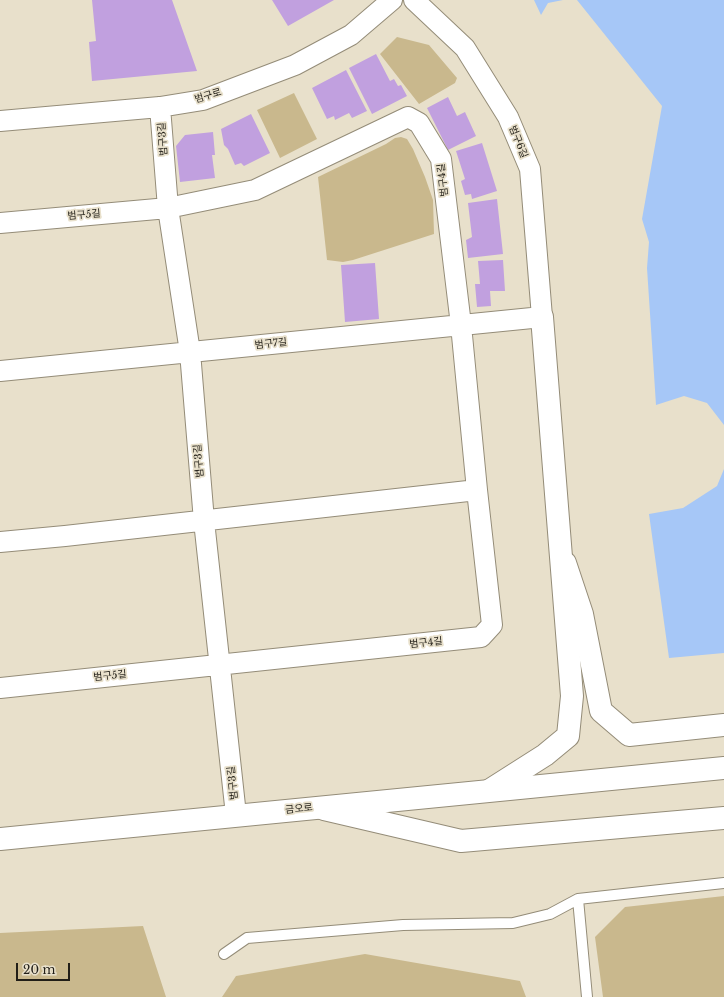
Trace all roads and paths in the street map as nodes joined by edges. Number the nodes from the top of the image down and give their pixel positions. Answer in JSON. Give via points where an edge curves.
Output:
{"nodes":[{"id":1,"x":392,"y":0,"type":"edge"},
{"id":2,"x":414,"y":0,"type":"edge"},
{"id":3,"x":160,"y":107,"type":"junction"},
{"id":4,"x":0,"y":121,"type":"edge"},
{"id":5,"x":168,"y":208,"type":"junction"},
{"id":6,"x":0,"y":223,"type":"edge"},
{"id":7,"x":542,"y":317,"type":"junction"},
{"id":8,"x":461,"y":325,"type":"junction"},
{"id":9,"x":190,"y":352,"type":"junction"},
{"id":10,"x":0,"y":371,"type":"edge"},
{"id":11,"x":477,"y":490,"type":"junction"},
{"id":12,"x":204,"y":521,"type":"junction"},
{"id":13,"x":0,"y":542,"type":"edge"},
{"id":14,"x":560,"y":551,"type":"junction"},
{"id":15,"x":220,"y":665,"type":"junction"},
{"id":16,"x":0,"y":688,"type":"edge"},
{"id":17,"x":724,"y":725,"type":"edge"},
{"id":18,"x":724,"y":768,"type":"edge"},
{"id":19,"x":490,"y":790,"type":"junction"},
{"id":20,"x":317,"y":807,"type":"junction"},
{"id":21,"x":236,"y":815,"type":"junction"},
{"id":22,"x":724,"y":818,"type":"edge"},
{"id":23,"x":0,"y":839,"type":"edge"},
{"id":24,"x":724,"y":883,"type":"edge"},
{"id":25,"x":578,"y":899,"type":"junction"},
{"id":26,"x":224,"y":954,"type":"dead end"},
{"id":27,"x":587,"y":997,"type":"edge"}],
"edges":[{"from":1,"to":3,"type":"street","name":"범구로","via":[[351,35],[295,65],[202,100]]},
{"from":2,"to":7,"type":"street","name":"범구6길","via":[[465,48],[508,117],[530,169]]},
{"from":3,"to":4,"type":"street","name":"범구로"},
{"from":3,"to":5,"type":"street","name":"범구3길"},
{"from":5,"to":6,"type":"street","name":"범구5길"},
{"from":5,"to":8,"type":"street","name":"범구4길","via":[[256,190],[408,117],[419,123],[441,159]]},
{"from":5,"to":9,"type":"street","name":"범구3길"},
{"from":7,"to":8,"type":"street","name":"범구7길"},
{"from":7,"to":14,"type":"main road"},
{"from":8,"to":9,"type":"street","name":"범구7길"},
{"from":8,"to":11,"type":"street","name":"범구4길"},
{"from":9,"to":10,"type":"street","name":"범구7길"},
{"from":9,"to":12,"type":"street","name":"범구3길"},
{"from":11,"to":12,"type":"street"},
{"from":11,"to":15,"type":"street","name":"범구4길","via":[[492,625],[481,637]]},
{"from":12,"to":13,"type":"street"},
{"from":12,"to":15,"type":"street","name":"범구3길"},
{"from":14,"to":17,"type":"main road","via":[[582,614],[601,711],[629,735]]},
{"from":14,"to":19,"type":"main road","via":[[572,696],[568,736],[545,755]]},
{"from":15,"to":16,"type":"street","name":"범구5길"},
{"from":15,"to":21,"type":"street","name":"범구3길"},
{"from":18,"to":19,"type":"main road","name":"금오로"},
{"from":19,"to":20,"type":"main road","name":"금오로"},
{"from":20,"to":21,"type":"main road","name":"금오로"},
{"from":20,"to":22,"type":"main road","via":[[461,841]]},
{"from":21,"to":23,"type":"main road","name":"금오로"},
{"from":24,"to":25,"type":"lane"},
{"from":25,"to":26,"type":"lane","via":[[550,914],[513,923],[403,925],[247,938]]},
{"from":25,"to":27,"type":"lane"}]}
